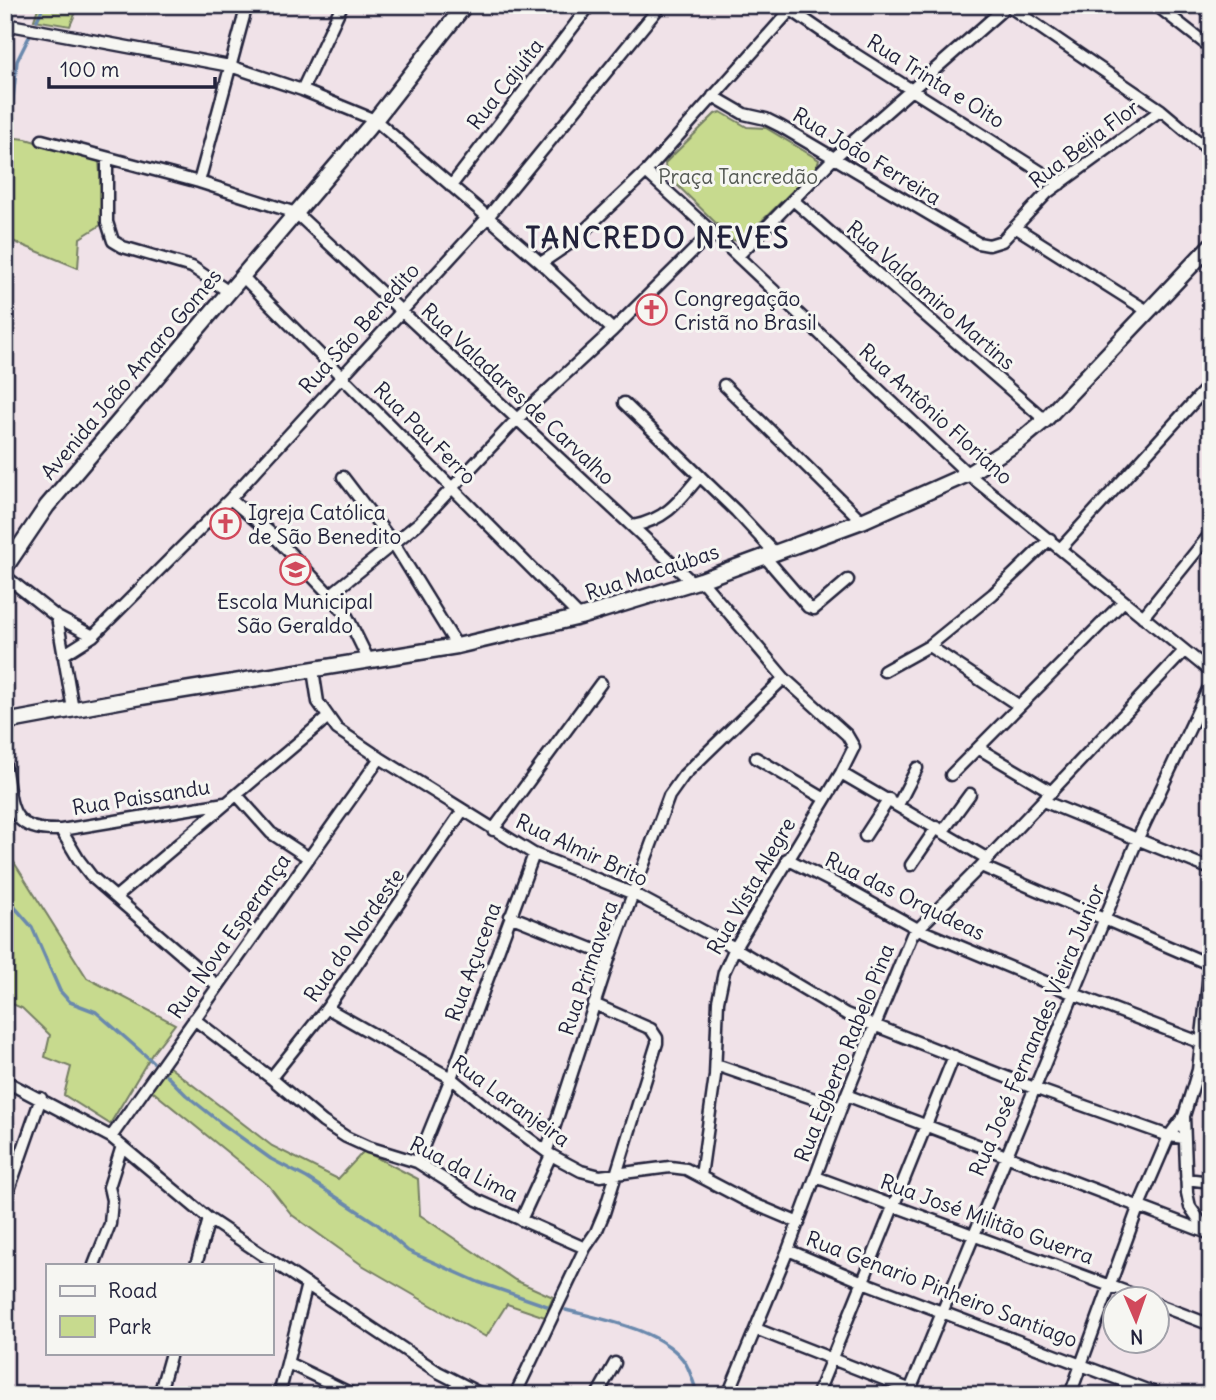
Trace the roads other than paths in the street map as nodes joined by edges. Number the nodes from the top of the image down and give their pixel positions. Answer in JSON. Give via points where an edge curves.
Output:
{"nodes":[{"id":1,"x":247,"y":5,"type":"edge"},
{"id":2,"x":342,"y":5,"type":"edge"},
{"id":3,"x":465,"y":5,"type":"edge"},
{"id":4,"x":590,"y":5,"type":"edge"},
{"id":5,"x":661,"y":5,"type":"edge"},
{"id":6,"x":1007,"y":5,"type":"edge"},
{"id":7,"x":1157,"y":5,"type":"edge"},
{"id":8,"x":793,"y":7,"type":"edge"},
{"id":9,"x":5,"y":24,"type":"edge"},
{"id":10,"x":1211,"y":48,"type":"edge"},
{"id":11,"x":230,"y":66,"type":"junction"},
{"id":12,"x":913,"y":88,"type":"junction"},
{"id":13,"x":302,"y":90,"type":"junction"},
{"id":14,"x":713,"y":96,"type":"junction"},
{"id":15,"x":1161,"y":110,"type":"junction"},
{"id":16,"x":375,"y":120,"type":"junction"},
{"id":17,"x":42,"y":140,"type":"dead end"},
{"id":18,"x":1211,"y":152,"type":"edge"},
{"id":19,"x":107,"y":158,"type":"junction"},
{"id":20,"x":834,"y":158,"type":"junction"},
{"id":21,"x":646,"y":172,"type":"junction"},
{"id":22,"x":199,"y":182,"type":"junction"},
{"id":23,"x":1060,"y":184,"type":"junction"},
{"id":24,"x":451,"y":186,"type":"junction"},
{"id":25,"x":793,"y":200,"type":"junction"},
{"id":26,"x":296,"y":213,"type":"junction"},
{"id":27,"x":488,"y":217,"type":"junction"},
{"id":28,"x":1015,"y":228,"type":"junction"},
{"id":29,"x":712,"y":232,"type":"junction"},
{"id":30,"x":1002,"y":241,"type":"joint"},
{"id":31,"x":1211,"y":245,"type":"edge"},
{"id":32,"x":738,"y":256,"type":"junction"},
{"id":33,"x":541,"y":263,"type":"junction"},
{"id":34,"x":242,"y":276,"type":"junction"},
{"id":35,"x":229,"y":292,"type":"junction"},
{"id":36,"x":401,"y":310,"type":"junction"},
{"id":37,"x":1149,"y":312,"type":"junction"},
{"id":38,"x":613,"y":330,"type":"junction"},
{"id":39,"x":342,"y":376,"type":"junction"},
{"id":40,"x":1211,"y":383,"type":"edge"},
{"id":41,"x":724,"y":385,"type":"dead end"},
{"id":42,"x":624,"y":403,"type":"dead end"},
{"id":43,"x":517,"y":419,"type":"junction"},
{"id":44,"x":1045,"y":420,"type":"junction"},
{"id":45,"x":968,"y":474,"type":"junction"},
{"id":46,"x":700,"y":476,"type":"junction"},
{"id":47,"x":343,"y":477,"type":"dead end"},
{"id":48,"x":452,"y":488,"type":"junction"},
{"id":49,"x":230,"y":499,"type":"junction"},
{"id":50,"x":862,"y":521,"type":"junction"},
{"id":51,"x":633,"y":526,"type":"junction"},
{"id":52,"x":1211,"y":533,"type":"edge"},
{"id":53,"x":1050,"y":539,"type":"junction"},
{"id":54,"x":394,"y":544,"type":"junction"},
{"id":55,"x":1061,"y":548,"type":"junction"},
{"id":56,"x":770,"y":555,"type":"junction"},
{"id":57,"x":5,"y":568,"type":"edge"},
{"id":58,"x":5,"y":576,"type":"edge"},
{"id":59,"x":848,"y":580,"type":"dead end"},
{"id":60,"x":697,"y":582,"type":"junction"},
{"id":61,"x":330,"y":595,"type":"junction"},
{"id":62,"x":1124,"y":601,"type":"junction"},
{"id":63,"x":57,"y":617,"type":"junction"},
{"id":64,"x":580,"y":617,"type":"junction"},
{"id":65,"x":1143,"y":617,"type":"junction"},
{"id":66,"x":93,"y":636,"type":"junction"},
{"id":67,"x":457,"y":646,"type":"junction"},
{"id":68,"x":929,"y":646,"type":"junction"},
{"id":69,"x":1184,"y":651,"type":"junction"},
{"id":70,"x":63,"y":655,"type":"junction"},
{"id":71,"x":369,"y":661,"type":"junction"},
{"id":72,"x":313,"y":670,"type":"junction"},
{"id":73,"x":884,"y":671,"type":"dead end"},
{"id":74,"x":1211,"y":672,"type":"edge"},
{"id":75,"x":784,"y":678,"type":"junction"},
{"id":76,"x":601,"y":683,"type":"dead end"},
{"id":77,"x":1211,"y":683,"type":"edge"},
{"id":78,"x":1018,"y":705,"type":"junction"},
{"id":79,"x":73,"y":709,"type":"junction"},
{"id":80,"x":327,"y":718,"type":"junction"},
{"id":81,"x":5,"y":722,"type":"edge"},
{"id":82,"x":978,"y":748,"type":"junction"},
{"id":83,"x":853,"y":752,"type":"joint"},
{"id":84,"x":380,"y":758,"type":"junction"},
{"id":85,"x":756,"y":758,"type":"dead end"},
{"id":86,"x":5,"y":764,"type":"edge"},
{"id":87,"x":917,"y":768,"type":"dead end"},
{"id":88,"x":841,"y":772,"type":"junction"},
{"id":89,"x":951,"y":775,"type":"dead end"},
{"id":90,"x":1052,"y":792,"type":"junction"},
{"id":91,"x":970,"y":794,"type":"dead end"},
{"id":92,"x":237,"y":795,"type":"junction"},
{"id":93,"x":825,"y":799,"type":"junction"},
{"id":94,"x":1043,"y":801,"type":"junction"},
{"id":95,"x":894,"y":802,"type":"junction"},
{"id":96,"x":227,"y":803,"type":"junction"},
{"id":97,"x":463,"y":810,"type":"junction"},
{"id":98,"x":940,"y":829,"type":"junction"},
{"id":99,"x":61,"y":830,"type":"junction"},
{"id":100,"x":493,"y":830,"type":"junction"},
{"id":101,"x":864,"y":836,"type":"dead end"},
{"id":102,"x":1138,"y":838,"type":"junction"},
{"id":103,"x":534,"y":853,"type":"junction"},
{"id":104,"x":309,"y":858,"type":"junction"},
{"id":105,"x":787,"y":859,"type":"junction"},
{"id":106,"x":984,"y":863,"type":"junction"},
{"id":107,"x":911,"y":865,"type":"dead end"},
{"id":108,"x":1211,"y":869,"type":"edge"},
{"id":109,"x":634,"y":894,"type":"junction"},
{"id":110,"x":117,"y":896,"type":"junction"},
{"id":111,"x":510,"y":916,"type":"junction"},
{"id":112,"x":1106,"y":919,"type":"junction"},
{"id":113,"x":918,"y":929,"type":"junction"},
{"id":114,"x":735,"y":947,"type":"junction"},
{"id":115,"x":610,"y":956,"type":"junction"},
{"id":116,"x":1211,"y":957,"type":"edge"},
{"id":117,"x":1210,"y":965,"type":"edge"},
{"id":118,"x":218,"y":986,"type":"junction"},
{"id":119,"x":1074,"y":994,"type":"junction"},
{"id":120,"x":594,"y":1004,"type":"junction"},
{"id":121,"x":327,"y":1008,"type":"junction"},
{"id":122,"x":194,"y":1019,"type":"junction"},
{"id":123,"x":875,"y":1026,"type":"junction"},
{"id":124,"x":1202,"y":1044,"type":"junction"},
{"id":125,"x":954,"y":1056,"type":"junction"},
{"id":126,"x":716,"y":1065,"type":"junction"},
{"id":127,"x":271,"y":1078,"type":"junction"},
{"id":128,"x":451,"y":1078,"type":"junction"},
{"id":129,"x":5,"y":1081,"type":"edge"},
{"id":130,"x":1034,"y":1088,"type":"junction"},
{"id":131,"x":846,"y":1095,"type":"junction"},
{"id":132,"x":40,"y":1098,"type":"junction"},
{"id":133,"x":841,"y":1108,"type":"junction"},
{"id":134,"x":1184,"y":1116,"type":"junction"},
{"id":135,"x":925,"y":1126,"type":"junction"},
{"id":136,"x":1169,"y":1136,"type":"junction"},
{"id":137,"x":111,"y":1137,"type":"junction"},
{"id":138,"x":1184,"y":1139,"type":"junction"},
{"id":139,"x":122,"y":1146,"type":"junction"},
{"id":140,"x":549,"y":1152,"type":"junction"},
{"id":141,"x":1005,"y":1157,"type":"junction"},
{"id":142,"x":417,"y":1161,"type":"junction"},
{"id":143,"x":615,"y":1174,"type":"junction"},
{"id":144,"x":701,"y":1176,"type":"junction"},
{"id":145,"x":816,"y":1177,"type":"junction"},
{"id":146,"x":1186,"y":1179,"type":"junction"},
{"id":147,"x":1211,"y":1182,"type":"edge"},
{"id":148,"x":5,"y":1201,"type":"edge"},
{"id":149,"x":893,"y":1205,"type":"junction"},
{"id":150,"x":1138,"y":1208,"type":"junction"},
{"id":151,"x":209,"y":1220,"type":"junction"},
{"id":152,"x":521,"y":1220,"type":"junction"},
{"id":153,"x":799,"y":1223,"type":"junction"},
{"id":154,"x":1210,"y":1234,"type":"edge"},
{"id":155,"x":972,"y":1235,"type":"junction"},
{"id":156,"x":585,"y":1248,"type":"junction"},
{"id":157,"x":789,"y":1251,"type":"junction"},
{"id":158,"x":93,"y":1264,"type":"edge"},
{"id":159,"x":196,"y":1264,"type":"edge"},
{"id":160,"x":863,"y":1282,"type":"junction"},
{"id":161,"x":307,"y":1284,"type":"junction"},
{"id":162,"x":1106,"y":1284,"type":"edge"},
{"id":163,"x":1109,"y":1284,"type":"edge"},
{"id":164,"x":1170,"y":1309,"type":"edge"},
{"id":165,"x":1100,"y":1310,"type":"edge"},
{"id":166,"x":942,"y":1312,"type":"junction"},
{"id":167,"x":1211,"y":1325,"type":"edge"},
{"id":168,"x":756,"y":1329,"type":"junction"},
{"id":169,"x":171,"y":1354,"type":"edge"},
{"id":170,"x":832,"y":1359,"type":"junction"},
{"id":171,"x":288,"y":1363,"type":"junction"},
{"id":172,"x":615,"y":1363,"type":"dead end"},
{"id":173,"x":1081,"y":1363,"type":"junction"},
{"id":174,"x":909,"y":1392,"type":"edge"},
{"id":175,"x":159,"y":1395,"type":"edge"},
{"id":176,"x":279,"y":1395,"type":"edge"},
{"id":177,"x":354,"y":1395,"type":"edge"},
{"id":178,"x":483,"y":1395,"type":"edge"},
{"id":179,"x":515,"y":1395,"type":"edge"},
{"id":180,"x":597,"y":1395,"type":"edge"},
{"id":181,"x":728,"y":1395,"type":"edge"},
{"id":182,"x":817,"y":1395,"type":"edge"},
{"id":183,"x":924,"y":1395,"type":"edge"},
{"id":184,"x":1070,"y":1395,"type":"edge"},
{"id":185,"x":1160,"y":1395,"type":"edge"}],
"edges":[{"from":1,"to":11,"type":"street"},
{"from":2,"to":13,"type":"street"},
{"from":3,"to":16,"type":"street","name":"Avenida João Amaro Gomes"},
{"from":4,"to":24,"type":"street","name":"Rua Cajuíta"},
{"from":5,"to":27,"type":"street","name":"Rua São Benedito"},
{"from":6,"to":12,"type":"street"},
{"from":6,"to":15,"type":"street"},
{"from":7,"to":10,"type":"street"},
{"from":8,"to":12,"type":"street","name":"Rua Trinta e Oito","via":[[855,54]]},
{"from":8,"to":14,"type":"street"},
{"from":9,"to":11,"type":"street"},
{"from":11,"to":13,"type":"street"},
{"from":11,"to":22,"type":"street"},
{"from":12,"to":20,"type":"street"},
{"from":12,"to":23,"type":"street","name":"Rua Trinta e Oito"},
{"from":13,"to":16,"type":"street"},
{"from":14,"to":20,"type":"street","name":"Rua João Ferreira","via":[[744,114],[773,122]]},
{"from":14,"to":21,"type":"street"},
{"from":15,"to":18,"type":"street"},
{"from":15,"to":23,"type":"street","name":"Rua Beija Flor"},
{"from":16,"to":24,"type":"street"},
{"from":16,"to":26,"type":"street","name":"Avenida João Amaro Gomes"},
{"from":17,"to":19,"type":"street","name":"Rua Valadares de Carvalho"},
{"from":19,"to":22,"type":"street","name":"Rua Valadares de Carvalho"},
{"from":19,"to":35,"type":"street","via":[[107,222],[113,241],[192,267]]},
{"from":20,"to":25,"type":"street"},
{"from":20,"to":30,"type":"street","name":"Rua João Ferreira","via":[[978,243]]},
{"from":21,"to":29,"type":"street","name":"Rua Antônio Floriano"},
{"from":21,"to":33,"type":"street","via":[[572,242]]},
{"from":22,"to":26,"type":"street","name":"Rua Valadares de Carvalho"},
{"from":23,"to":28,"type":"street","name":"Rua Beija Flor"},
{"from":24,"to":27,"type":"street"},
{"from":25,"to":32,"type":"street"},
{"from":25,"to":44,"type":"street","name":"Rua Valdomiro Martins"},
{"from":26,"to":34,"type":"street","name":"Avenida João Amaro Gomes"},
{"from":26,"to":36,"type":"street","name":"Rua Valadares de Carvalho"},
{"from":27,"to":33,"type":"street"},
{"from":27,"to":36,"type":"street","name":"Rua São Benedito"},
{"from":28,"to":30,"type":"street","name":"Rua Beija Flor"},
{"from":28,"to":37,"type":"street"},
{"from":29,"to":32,"type":"street","name":"Rua Antônio Floriano"},
{"from":29,"to":38,"type":"street"},
{"from":31,"to":37,"type":"street","name":"Rua Macaúbas"},
{"from":32,"to":45,"type":"street","name":"Rua Antônio Floriano"},
{"from":33,"to":38,"type":"street"},
{"from":34,"to":35,"type":"street","name":"Avenida João Amaro Gomes"},
{"from":34,"to":39,"type":"street","name":"Rua Pau Ferro"},
{"from":35,"to":57,"type":"street","name":"Avenida João Amaro Gomes","via":[[47,506]]},
{"from":36,"to":39,"type":"street","name":"Rua São Benedito"},
{"from":36,"to":43,"type":"street","name":"Rua Valadares de Carvalho"},
{"from":37,"to":44,"type":"street","name":"Rua Macaúbas"},
{"from":38,"to":43,"type":"street"},
{"from":39,"to":48,"type":"street","name":"Rua Pau Ferro"},
{"from":39,"to":49,"type":"street","name":"Rua São Benedito"},
{"from":40,"to":55,"type":"street"},
{"from":41,"to":50,"type":"street"},
{"from":42,"to":46,"type":"street"},
{"from":43,"to":48,"type":"street"},
{"from":43,"to":51,"type":"street","name":"Rua Valadares de Carvalho"},
{"from":44,"to":45,"type":"street","name":"Rua Macaúbas"},
{"from":45,"to":50,"type":"street","name":"Rua Macaúbas"},
{"from":45,"to":53,"type":"street","name":"Rua Antônio Floriano"},
{"from":46,"to":51,"type":"street","via":[[662,517]]},
{"from":46,"to":56,"type":"street"},
{"from":47,"to":54,"type":"street"},
{"from":48,"to":54,"type":"street"},
{"from":48,"to":64,"type":"street","name":"Rua Pau Ferro"},
{"from":49,"to":61,"type":"street","via":[[272,534]]},
{"from":49,"to":66,"type":"street","name":"Rua São Benedito"},
{"from":50,"to":56,"type":"street","name":"Rua Macaúbas"},
{"from":51,"to":60,"type":"street","name":"Rua Valadares de Carvalho"},
{"from":52,"to":65,"type":"street"},
{"from":53,"to":55,"type":"street","name":"Rua Antônio Floriano"},
{"from":53,"to":68,"type":"street"},
{"from":54,"to":61,"type":"street"},
{"from":54,"to":67,"type":"street"},
{"from":55,"to":62,"type":"street","name":"Rua Antônio Floriano"},
{"from":56,"to":59,"type":"street","via":[[814,609]]},
{"from":56,"to":60,"type":"street","name":"Rua Macaúbas"},
{"from":58,"to":63,"type":"street"},
{"from":60,"to":64,"type":"street","name":"Rua Macaúbas"},
{"from":60,"to":75,"type":"street","name":"Rua Valadares de Carvalho"},
{"from":61,"to":71,"type":"street","via":[[347,616]]},
{"from":62,"to":65,"type":"street","name":"Rua Antônio Floriano"},
{"from":62,"to":78,"type":"street"},
{"from":63,"to":66,"type":"street"},
{"from":63,"to":70,"type":"street"},
{"from":64,"to":67,"type":"street","name":"Rua Macaúbas"},
{"from":65,"to":69,"type":"street","name":"Rua Antônio Floriano"},
{"from":66,"to":70,"type":"street","name":"Rua São Benedito"},
{"from":67,"to":71,"type":"street","name":"Rua Macaúbas"},
{"from":68,"to":73,"type":"street"},
{"from":68,"to":78,"type":"street"},
{"from":69,"to":74,"type":"street","name":"Rua Antônio Floriano"},
{"from":69,"to":90,"type":"street","name":"Rua Egberto Rabelo Pina"},
{"from":70,"to":79,"type":"street"},
{"from":71,"to":72,"type":"street","name":"Rua Macaúbas"},
{"from":72,"to":79,"type":"street","name":"Rua Macaúbas"},
{"from":72,"to":80,"type":"street","via":[[318,702]]},
{"from":75,"to":83,"type":"street","name":"Rua Valadares de Carvalho","via":[[852,739]]},
{"from":75,"to":109,"type":"street","name":"Rua Primavera","via":[[675,786]]},
{"from":76,"to":100,"type":"street"},
{"from":77,"to":102,"type":"street","name":"Rua José Fernandes Vieira Junior"},
{"from":78,"to":82,"type":"street"},
{"from":79,"to":81,"type":"street","name":"Rua Macaúbas"},
{"from":80,"to":84,"type":"street","name":"Rua Almir Brito"},
{"from":80,"to":92,"type":"street"},
{"from":82,"to":89,"type":"street"},
{"from":82,"to":90,"type":"street"},
{"from":83,"to":88,"type":"street","name":"Rua Vista Alegre"},
{"from":84,"to":97,"type":"street","name":"Rua Almir Brito"},
{"from":84,"to":104,"type":"street","name":"Rua Nova Esperança"},
{"from":85,"to":93,"type":"street"},
{"from":86,"to":99,"type":"street","name":"Rua Paissandu","via":[[18,818],[37,830]]},
{"from":87,"to":95,"type":"street"},
{"from":88,"to":93,"type":"street","name":"Rua Vista Alegre"},
{"from":88,"to":95,"type":"street"},
{"from":90,"to":94,"type":"street","name":"Rua Egberto Rabelo Pina"},
{"from":91,"to":98,"type":"street"},
{"from":92,"to":96,"type":"street"},
{"from":92,"to":104,"type":"street","via":[[271,833]]},
{"from":93,"to":105,"type":"street","name":"Rua Vista Alegre"},
{"from":94,"to":102,"type":"street"},
{"from":94,"to":106,"type":"street","name":"Rua Egberto Rabelo Pina"},
{"from":95,"to":98,"type":"street"},
{"from":95,"to":101,"type":"street"},
{"from":96,"to":99,"type":"street","name":"Rua Paissandu"},
{"from":96,"to":110,"type":"street"},
{"from":97,"to":100,"type":"street","name":"Rua Almir Brito"},
{"from":97,"to":121,"type":"street","name":"Rua do Nordeste"},
{"from":98,"to":106,"type":"street"},
{"from":98,"to":107,"type":"street"},
{"from":99,"to":110,"type":"street","name":"Rua Paissandu","via":[[85,870]]},
{"from":100,"to":103,"type":"street","name":"Rua Almir Brito"},
{"from":102,"to":108,"type":"street"},
{"from":102,"to":112,"type":"street","name":"Rua José Fernandes Vieira Junior"},
{"from":103,"to":109,"type":"street","name":"Rua Almir Brito"},
{"from":103,"to":111,"type":"street","name":"Rua Açucena"},
{"from":104,"to":118,"type":"street","name":"Rua Nova Esperança"},
{"from":105,"to":113,"type":"street","name":"Rua das Orqudeas"},
{"from":105,"to":114,"type":"street","name":"Rua Vista Alegre"},
{"from":106,"to":112,"type":"street"},
{"from":106,"to":113,"type":"street","name":"Rua Egberto Rabelo Pina"},
{"from":109,"to":114,"type":"street","name":"Rua Almir Brito"},
{"from":109,"to":115,"type":"street","name":"Rua Primavera"},
{"from":110,"to":118,"type":"street","name":"Rua Paissandu"},
{"from":111,"to":115,"type":"street"},
{"from":111,"to":128,"type":"street","name":"Rua Açucena"},
{"from":112,"to":117,"type":"street"},
{"from":112,"to":119,"type":"street","name":"Rua José Fernandes Vieira Junior"},
{"from":113,"to":119,"type":"street","name":"Rua das Orqudeas"},
{"from":113,"to":123,"type":"street","name":"Rua Egberto Rabelo Pina","via":[[904,951]]},
{"from":114,"to":123,"type":"street","name":"Rua Almir Brito","via":[[832,1007]]},
{"from":114,"to":126,"type":"street","name":"Rua Vista Alegre","via":[[718,1001]]},
{"from":115,"to":120,"type":"street","name":"Rua Primavera"},
{"from":116,"to":117,"type":"street"},
{"from":117,"to":124,"type":"street"},
{"from":118,"to":122,"type":"street","name":"Rua Nova Esperança"},
{"from":119,"to":124,"type":"street","name":"Rua das Orqudeas"},
{"from":119,"to":130,"type":"street","name":"Rua José Fernandes Vieira Junior"},
{"from":120,"to":140,"type":"street","name":"Rua Primavera"},
{"from":120,"to":143,"type":"street","via":[[651,1029],[657,1038]]},
{"from":121,"to":127,"type":"street","name":"Rua do Nordeste"},
{"from":121,"to":128,"type":"street","name":"Rua Laranjeira"},
{"from":122,"to":127,"type":"street","name":"Rua da Lima"},
{"from":122,"to":137,"type":"street","name":"Rua Nova Esperança"},
{"from":123,"to":125,"type":"street","name":"Rua Almir Brito"},
{"from":123,"to":131,"type":"street","name":"Rua Egberto Rabelo Pina"},
{"from":124,"to":134,"type":"street"},
{"from":125,"to":130,"type":"street","name":"Rua Almir Brito"},
{"from":125,"to":135,"type":"street"},
{"from":126,"to":133,"type":"street"},
{"from":126,"to":144,"type":"street","name":"Rua Vista Alegre"},
{"from":127,"to":142,"type":"street","name":"Rua da Lima","via":[[346,1137]]},
{"from":128,"to":140,"type":"street","name":"Rua Laranjeira"},
{"from":128,"to":142,"type":"street","name":"Rua Açucena"},
{"from":129,"to":132,"type":"street"},
{"from":130,"to":136,"type":"street","name":"Rua Almir Brito"},
{"from":130,"to":141,"type":"street","name":"Rua José Fernandes Vieira Junior"},
{"from":131,"to":133,"type":"street","name":"Rua Egberto Rabelo Pina"},
{"from":131,"to":135,"type":"street"},
{"from":132,"to":137,"type":"street"},
{"from":132,"to":148,"type":"street"},
{"from":133,"to":145,"type":"street","name":"Rua Egberto Rabelo Pina"},
{"from":134,"to":136,"type":"street"},
{"from":134,"to":138,"type":"street"},
{"from":135,"to":141,"type":"street"},
{"from":135,"to":149,"type":"street"},
{"from":136,"to":138,"type":"street","name":"Rua Almir Brito"},
{"from":136,"to":150,"type":"street"},
{"from":137,"to":139,"type":"street"},
{"from":138,"to":146,"type":"street"},
{"from":139,"to":151,"type":"street"},
{"from":139,"to":158,"type":"street","via":[[109,1187],[110,1223]]},
{"from":140,"to":143,"type":"street","name":"Rua Laranjeira","via":[[581,1171]]},
{"from":140,"to":152,"type":"street","name":"Rua Primavera"},
{"from":141,"to":150,"type":"street"},
{"from":141,"to":155,"type":"street","name":"Rua José Fernandes Vieira Junior"},
{"from":142,"to":152,"type":"street","name":"Rua da Lima","via":[[477,1200]]},
{"from":143,"to":144,"type":"street","name":"Rua Laranjeira","via":[[670,1167]]},
{"from":143,"to":156,"type":"street","via":[[604,1213]]},
{"from":144,"to":153,"type":"street","name":"Rua Laranjeira"},
{"from":145,"to":149,"type":"street","name":"Rua José Militão Guerra"},
{"from":145,"to":153,"type":"street","name":"Rua Egberto Rabelo Pina"},
{"from":146,"to":147,"type":"street"},
{"from":146,"to":154,"type":"street","via":[[1190,1207]]},
{"from":149,"to":155,"type":"street","name":"Rua José Militão Guerra"},
{"from":149,"to":160,"type":"street"},
{"from":150,"to":154,"type":"street"},
{"from":150,"to":163,"type":"street"},
{"from":151,"to":159,"type":"street"},
{"from":151,"to":161,"type":"street"},
{"from":152,"to":156,"type":"street","name":"Rua da Lima"},
{"from":153,"to":157,"type":"street","name":"Rua Egberto Rabelo Pina"},
{"from":155,"to":162,"type":"street","name":"Rua José Militão Guerra"},
{"from":155,"to":166,"type":"street","name":"Rua José Fernandes Vieira Junior"},
{"from":156,"to":179,"type":"street"},
{"from":157,"to":160,"type":"street","name":"Rua Genario Pinheiro Santiago"},
{"from":157,"to":168,"type":"street","name":"Rua Egberto Rabelo Pina"},
{"from":160,"to":166,"type":"street","name":"Rua Genario Pinheiro Santiago"},
{"from":160,"to":170,"type":"street"},
{"from":161,"to":171,"type":"street"},
{"from":161,"to":178,"type":"street","via":[[438,1371]]},
{"from":164,"to":167,"type":"street"},
{"from":165,"to":173,"type":"street"},
{"from":166,"to":173,"type":"street","name":"Rua Genario Pinheiro Santiago"},
{"from":166,"to":174,"type":"street","name":"Rua José Fernandes Vieira Junior"},
{"from":168,"to":170,"type":"street"},
{"from":168,"to":181,"type":"street","name":"Rua Egberto Rabelo Pina"},
{"from":169,"to":175,"type":"street"},
{"from":170,"to":174,"type":"street"},
{"from":170,"to":182,"type":"street"},
{"from":171,"to":176,"type":"street"},
{"from":171,"to":177,"type":"street"},
{"from":172,"to":180,"type":"street"},
{"from":173,"to":184,"type":"street"},
{"from":173,"to":185,"type":"street","name":"Rua Genario Pinheiro Santiago"},
{"from":174,"to":183,"type":"street"}]}
